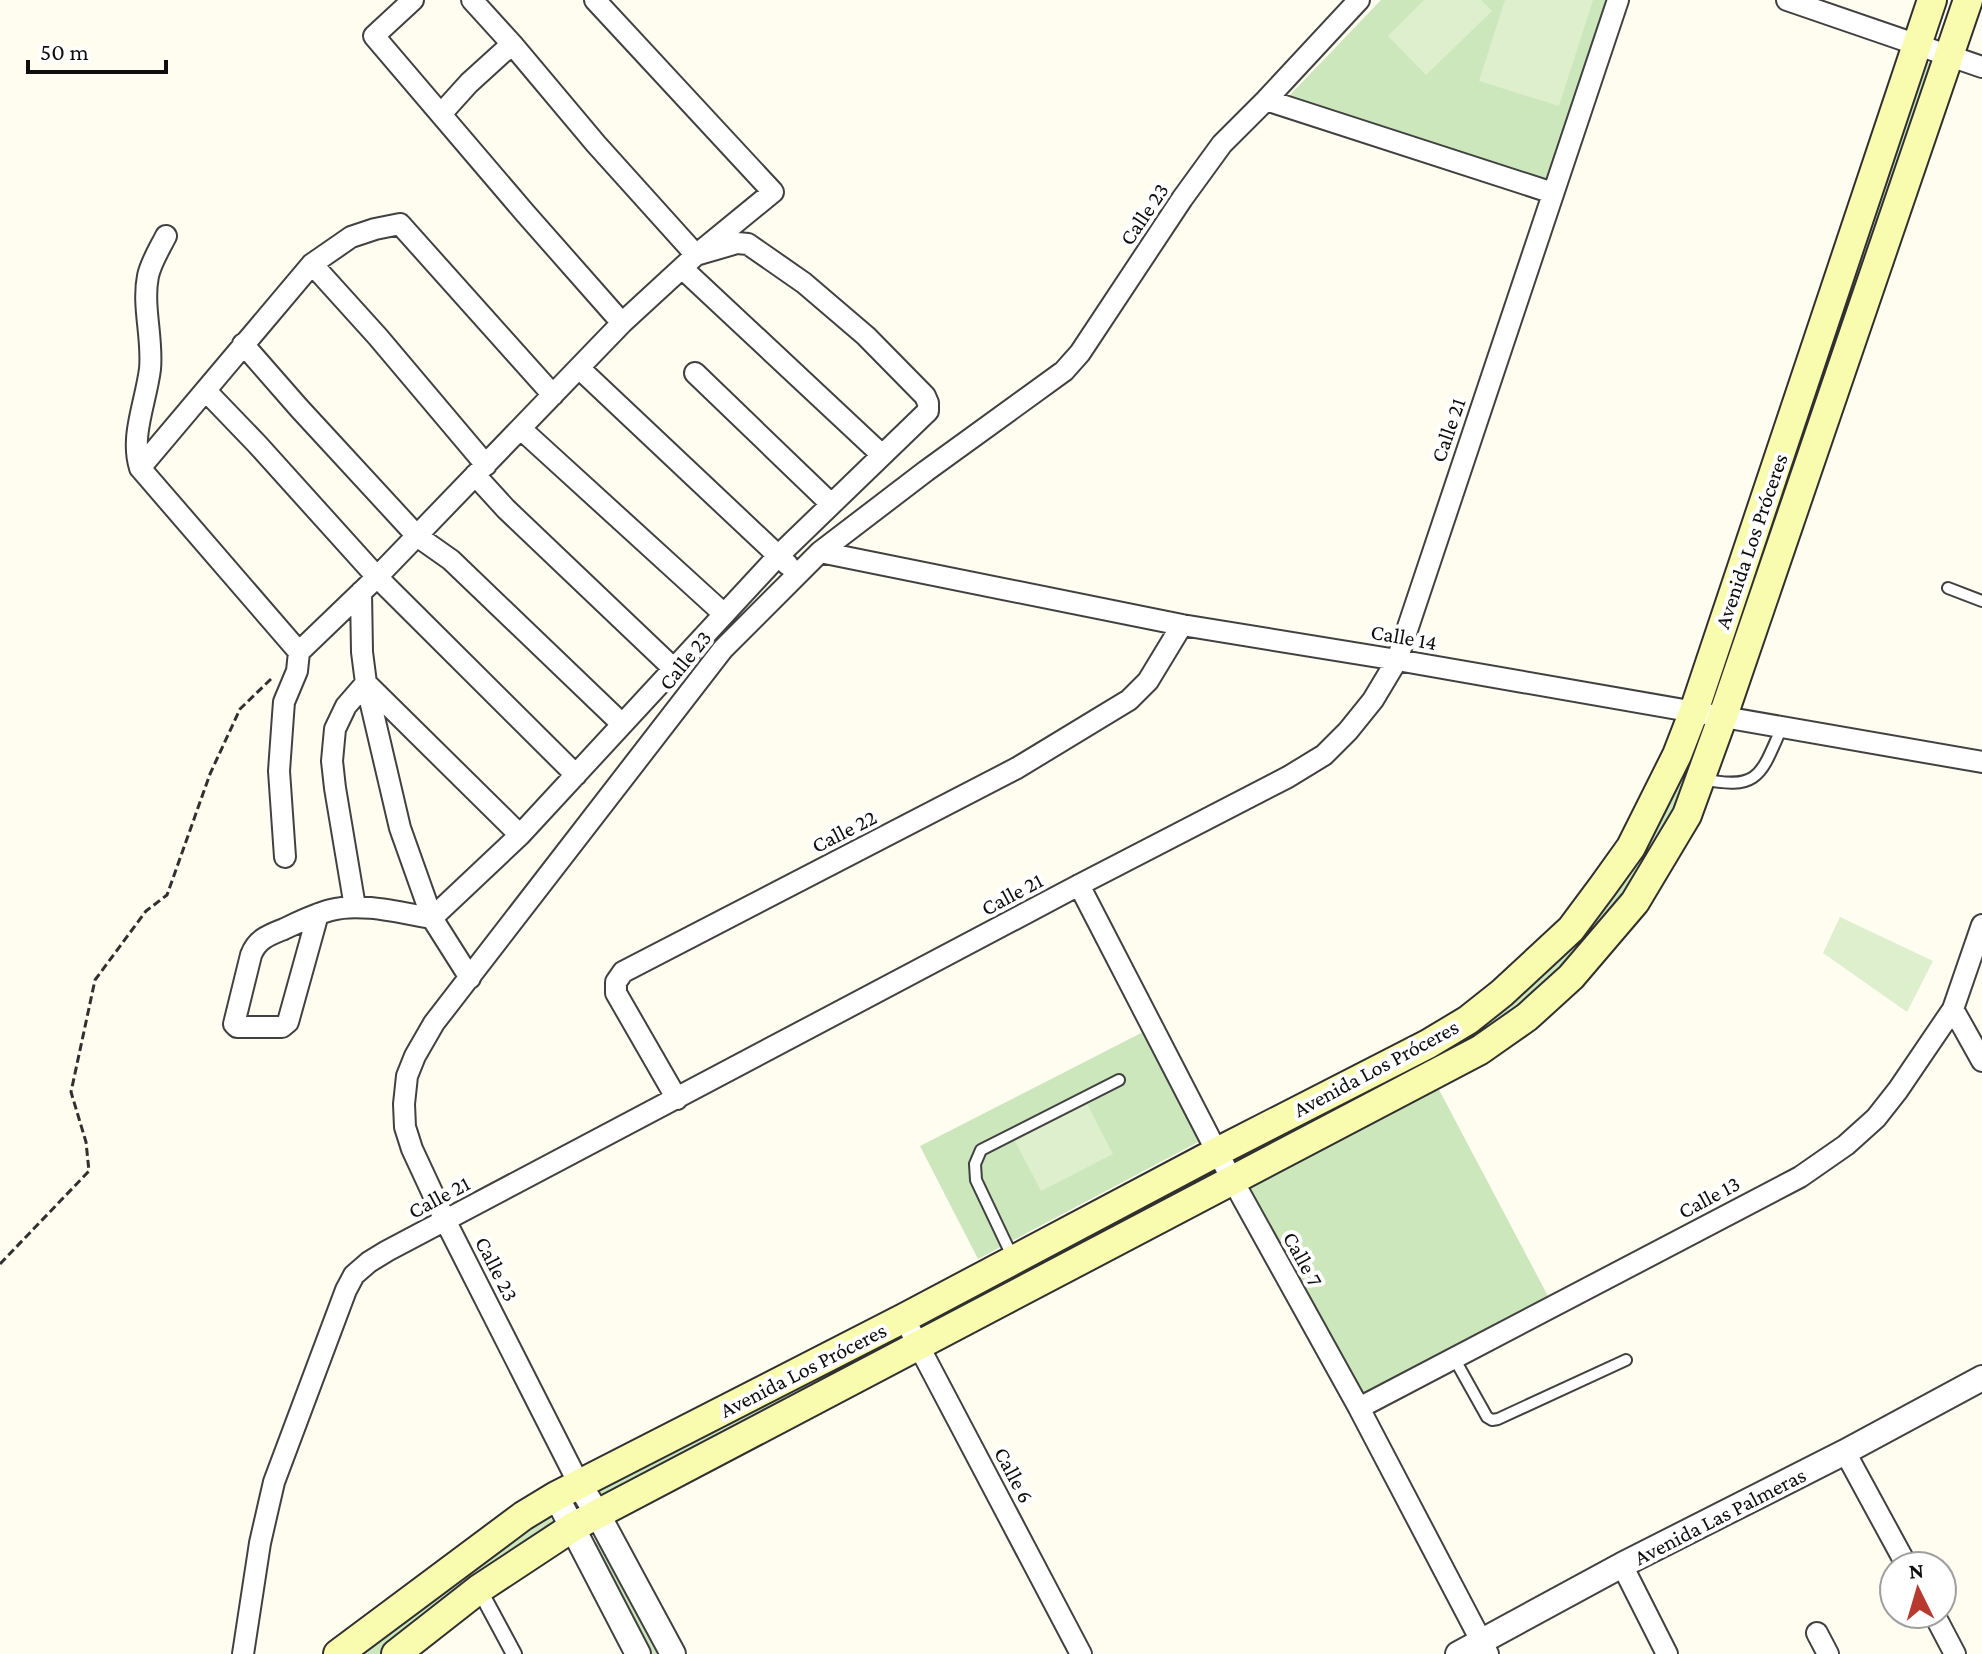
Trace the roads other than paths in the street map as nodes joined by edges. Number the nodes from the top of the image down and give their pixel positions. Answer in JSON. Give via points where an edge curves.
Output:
{"nodes":[{"id":1,"x":413,"y":0,"type":"edge"},
{"id":2,"x":472,"y":0,"type":"edge"},
{"id":3,"x":595,"y":0,"type":"edge"},
{"id":4,"x":1359,"y":0,"type":"edge"},
{"id":5,"x":1618,"y":0,"type":"edge"},
{"id":6,"x":1787,"y":0,"type":"edge"},
{"id":7,"x":1932,"y":0,"type":"edge"},
{"id":8,"x":1968,"y":0,"type":"edge"},
{"id":9,"x":512,"y":44,"type":"junction"},
{"id":10,"x":1917,"y":45,"type":"junction"},
{"id":11,"x":1950,"y":55,"type":"junction"},
{"id":12,"x":1982,"y":67,"type":"edge"},
{"id":13,"x":1266,"y":100,"type":"junction"},
{"id":14,"x":441,"y":114,"type":"junction"},
{"id":15,"x":1553,"y":193,"type":"junction"},
{"id":16,"x":166,"y":236,"type":"dead end"},
{"id":17,"x":689,"y":261,"type":"junction"},
{"id":18,"x":312,"y":264,"type":"junction"},
{"id":19,"x":622,"y":323,"type":"junction"},
{"id":20,"x":243,"y":344,"type":"junction"},
{"id":21,"x":579,"y":368,"type":"junction"},
{"id":22,"x":695,"y":373,"type":"dead end"},
{"id":23,"x":206,"y":391,"type":"junction"},
{"id":24,"x":553,"y":395,"type":"junction"},
{"id":25,"x":521,"y":429,"type":"junction"},
{"id":26,"x":882,"y":455,"type":"junction"},
{"id":27,"x":140,"y":468,"type":"junction"},
{"id":28,"x":480,"y":470,"type":"junction"},
{"id":29,"x":831,"y":504,"type":"junction"},
{"id":30,"x":417,"y":536,"type":"junction"},
{"id":31,"x":820,"y":552,"type":"junction"},
{"id":32,"x":778,"y":556,"type":"junction"},
{"id":33,"x":797,"y":573,"type":"junction"},
{"id":34,"x":377,"y":577,"type":"junction"},
{"id":35,"x":1948,"y":588,"type":"dead end"},
{"id":36,"x":361,"y":592,"type":"junction"},
{"id":37,"x":1982,"y":601,"type":"edge"},
{"id":38,"x":724,"y":614,"type":"junction"},
{"id":39,"x":1182,"y":625,"type":"junction"},
{"id":40,"x":299,"y":652,"type":"junction"},
{"id":41,"x":1397,"y":660,"type":"junction"},
{"id":42,"x":674,"y":669,"type":"junction"},
{"id":43,"x":366,"y":683,"type":"junction"},
{"id":44,"x":1694,"y":711,"type":"junction"},
{"id":45,"x":1723,"y":716,"type":"junction"},
{"id":46,"x":622,"y":724,"type":"junction"},
{"id":47,"x":1782,"y":726,"type":"junction"},
{"id":48,"x":1982,"y":762,"type":"edge"},
{"id":49,"x":576,"y":775,"type":"junction"},
{"id":50,"x":1700,"y":779,"type":"junction"},
{"id":51,"x":520,"y":835,"type":"junction"},
{"id":52,"x":285,"y":857,"type":"dead end"},
{"id":53,"x":1079,"y":885,"type":"junction"},
{"id":54,"x":355,"y":907,"type":"junction"},
{"id":55,"x":318,"y":914,"type":"junction"},
{"id":56,"x":432,"y":918,"type":"junction"},
{"id":57,"x":1982,"y":925,"type":"edge"},
{"id":58,"x":470,"y":978,"type":"junction"},
{"id":59,"x":1953,"y":1009,"type":"junction"},
{"id":60,"x":1982,"y":1061,"type":"edge"},
{"id":61,"x":1119,"y":1080,"type":"dead end"},
{"id":62,"x":677,"y":1099,"type":"junction"},
{"id":63,"x":1217,"y":1152,"type":"junction"},
{"id":64,"x":1232,"y":1180,"type":"junction"},
{"id":65,"x":445,"y":1220,"type":"junction"},
{"id":66,"x":1014,"y":1260,"type":"junction"},
{"id":67,"x":904,"y":1318,"type":"junction"},
{"id":68,"x":919,"y":1346,"type":"junction"},
{"id":69,"x":1454,"y":1358,"type":"junction"},
{"id":70,"x":1626,"y":1360,"type":"dead end"},
{"id":71,"x":1982,"y":1378,"type":"edge"},
{"id":72,"x":1359,"y":1408,"type":"junction"},
{"id":73,"x":1845,"y":1452,"type":"junction"},
{"id":74,"x":568,"y":1490,"type":"junction"},
{"id":75,"x":598,"y":1515,"type":"junction"},
{"id":76,"x":573,"y":1527,"type":"junction"},
{"id":77,"x":1898,"y":1550,"type":"edge"},
{"id":78,"x":1622,"y":1565,"type":"junction"},
{"id":79,"x":479,"y":1589,"type":"junction"},
{"id":80,"x":1942,"y":1630,"type":"edge"},
{"id":81,"x":1817,"y":1633,"type":"dead end"},
{"id":82,"x":1485,"y":1648,"type":"edge"},
{"id":83,"x":243,"y":1654,"type":"edge"},
{"id":84,"x":338,"y":1654,"type":"edge"},
{"id":85,"x":396,"y":1654,"type":"edge"},
{"id":86,"x":514,"y":1654,"type":"edge"},
{"id":87,"x":638,"y":1654,"type":"edge"},
{"id":88,"x":673,"y":1654,"type":"edge"},
{"id":89,"x":1081,"y":1654,"type":"edge"},
{"id":90,"x":1458,"y":1654,"type":"edge"},
{"id":91,"x":1667,"y":1654,"type":"edge"},
{"id":92,"x":1828,"y":1654,"type":"edge"},
{"id":93,"x":1955,"y":1654,"type":"edge"}],
"edges":[{"from":1,"to":14,"type":"street","via":[[374,36]]},
{"from":2,"to":9,"type":"street"},
{"from":3,"to":17,"type":"street","via":[[773,192]]},
{"from":4,"to":13,"type":"street","name":"Calle 23"},
{"from":5,"to":15,"type":"street","name":"Calle 21"},
{"from":6,"to":10,"type":"street"},
{"from":7,"to":10,"type":"main road","name":"Avenida Los Próceres"},
{"from":8,"to":11,"type":"main road","name":"Avenida Los Próceres"},
{"from":9,"to":14,"type":"street"},
{"from":9,"to":17,"type":"street"},
{"from":10,"to":11,"type":"street"},
{"from":10,"to":44,"type":"main road","name":"Avenida Los Próceres"},
{"from":11,"to":12,"type":"street"},
{"from":11,"to":45,"type":"main road","name":"Avenida Los Próceres"},
{"from":13,"to":15,"type":"street"},
{"from":13,"to":31,"type":"street","name":"Calle 23","via":[[1222,144],[1064,371]]},
{"from":14,"to":19,"type":"street"},
{"from":15,"to":41,"type":"street","name":"Calle 21"},
{"from":16,"to":27,"type":"street","via":[[148,274],[150,366],[136,443]]},
{"from":17,"to":19,"type":"street"},
{"from":17,"to":26,"type":"street"},
{"from":17,"to":26,"type":"street","via":[[737,243],[748,244],[866,336],[928,403],[928,411]]},
{"from":18,"to":20,"type":"street"},
{"from":18,"to":24,"type":"street","via":[[351,237],[400,224]]},
{"from":18,"to":28,"type":"street","via":[[378,337]]},
{"from":19,"to":21,"type":"street"},
{"from":20,"to":23,"type":"street"},
{"from":20,"to":30,"type":"street"},
{"from":21,"to":24,"type":"street"},
{"from":21,"to":32,"type":"street"},
{"from":22,"to":29,"type":"street"},
{"from":23,"to":27,"type":"street"},
{"from":23,"to":34,"type":"street"},
{"from":24,"to":25,"type":"street"},
{"from":25,"to":28,"type":"street"},
{"from":25,"to":38,"type":"street"},
{"from":26,"to":29,"type":"street"},
{"from":27,"to":40,"type":"street"},
{"from":28,"to":30,"type":"street"},
{"from":28,"to":42,"type":"street","via":[[506,509]]},
{"from":29,"to":32,"type":"street"},
{"from":30,"to":34,"type":"street"},
{"from":30,"to":46,"type":"street","via":[[451,560]]},
{"from":31,"to":33,"type":"street","name":"Calle 23"},
{"from":31,"to":39,"type":"street","name":"Calle 14"},
{"from":32,"to":33,"type":"street"},
{"from":32,"to":38,"type":"street"},
{"from":33,"to":58,"type":"street","name":"Calle 23","via":[[723,649]]},
{"from":34,"to":36,"type":"street"},
{"from":34,"to":49,"type":"street"},
{"from":35,"to":37,"type":"lane"},
{"from":36,"to":40,"type":"street"},
{"from":36,"to":43,"type":"street"},
{"from":38,"to":42,"type":"street"},
{"from":39,"to":41,"type":"street","name":"Calle 14"},
{"from":39,"to":62,"type":"street","name":"Calle 22","via":[[1148,681],[1129,700],[1017,768],[623,972],[616,993]]},
{"from":40,"to":52,"type":"street","via":[[284,702],[279,771]]},
{"from":41,"to":44,"type":"street","name":"Calle 14"},
{"from":41,"to":53,"type":"street","name":"Calle 21","via":[[1373,700],[1324,755]]},
{"from":42,"to":46,"type":"street"},
{"from":43,"to":51,"type":"street"},
{"from":43,"to":54,"type":"street","via":[[335,729],[332,761]]},
{"from":43,"to":56,"type":"street","via":[[400,828]]},
{"from":44,"to":45,"type":"street","name":"Calle 14"},
{"from":44,"to":63,"type":"main road","name":"Avenida Los Próceres","via":[[1631,847],[1571,929],[1502,993],[1428,1044]]},
{"from":45,"to":47,"type":"street","name":"Calle 14"},
{"from":45,"to":50,"type":"main road","name":"Avenida Los Próceres"},
{"from":46,"to":49,"type":"street"},
{"from":47,"to":48,"type":"street","name":"Calle 14"},
{"from":47,"to":50,"type":"lane","via":[[1759,774],[1727,784]]},
{"from":49,"to":51,"type":"street"},
{"from":50,"to":64,"type":"main road","name":"Avenida Los Próceres","via":[[1672,844],[1635,902],[1571,977],[1527,1017],[1480,1050]]},
{"from":51,"to":56,"type":"street"},
{"from":53,"to":62,"type":"street","name":"Calle 21"},
{"from":53,"to":63,"type":"street","name":"Calle 7"},
{"from":54,"to":55,"type":"street"},
{"from":54,"to":56,"type":"street"},
{"from":55,"to":55,"type":"street","via":[[288,1022],[282,1027],[237,1027],[255,945]]},
{"from":56,"to":58,"type":"street"},
{"from":57,"to":59,"type":"street","name":"Calle 13"},
{"from":58,"to":65,"type":"street","name":"Calle 23","via":[[415,1056],[404,1104],[412,1149]]},
{"from":59,"to":60,"type":"street"},
{"from":59,"to":69,"type":"street","name":"Calle 13","via":[[1876,1118],[1846,1145],[1800,1177]]},
{"from":61,"to":66,"type":"lane","via":[[981,1150],[976,1180]]},
{"from":62,"to":65,"type":"street","name":"Calle 21"},
{"from":63,"to":64,"type":"street","name":"Calle 7"},
{"from":63,"to":66,"type":"main road","name":"Avenida Los Próceres"},
{"from":64,"to":68,"type":"main road","name":"Avenida Los Próceres"},
{"from":64,"to":72,"type":"street","name":"Calle 7"},
{"from":65,"to":74,"type":"street","name":"Calle 23"},
{"from":65,"to":83,"type":"street","name":"Calle 21","via":[[369,1262],[346,1290],[274,1482]]},
{"from":66,"to":67,"type":"main road","name":"Avenida Los Próceres"},
{"from":67,"to":68,"type":"street","name":"Calle 6"},
{"from":67,"to":74,"type":"main road","name":"Avenida Los Próceres"},
{"from":68,"to":75,"type":"main road","name":"Avenida Los Próceres"},
{"from":68,"to":89,"type":"street","name":"Calle 6"},
{"from":69,"to":70,"type":"lane","via":[[1492,1420]]},
{"from":69,"to":72,"type":"street","name":"Calle 13"},
{"from":71,"to":73,"type":"street","name":"Avenida Las Palmeras"},
{"from":72,"to":82,"type":"street","name":"Calle 7"},
{"from":73,"to":77,"type":"street"},
{"from":73,"to":78,"type":"street","name":"Avenida Las Palmeras"},
{"from":74,"to":75,"type":"street"},
{"from":74,"to":76,"type":"street"},
{"from":74,"to":84,"type":"main road","name":"Avenida Los Próceres","via":[[523,1516]]},
{"from":75,"to":76,"type":"main road","name":"Avenida Los Próceres"},
{"from":75,"to":88,"type":"street"},
{"from":76,"to":79,"type":"main road","name":"Avenida Los Próceres"},
{"from":76,"to":87,"type":"street"},
{"from":78,"to":82,"type":"street","name":"Avenida Las Palmeras"},
{"from":78,"to":91,"type":"street"},
{"from":79,"to":85,"type":"main road","name":"Avenida Los Próceres"},
{"from":79,"to":86,"type":"street"},
{"from":80,"to":93,"type":"street"},
{"from":81,"to":92,"type":"street"},
{"from":82,"to":90,"type":"street","name":"Avenida Las Palmeras"}]}
